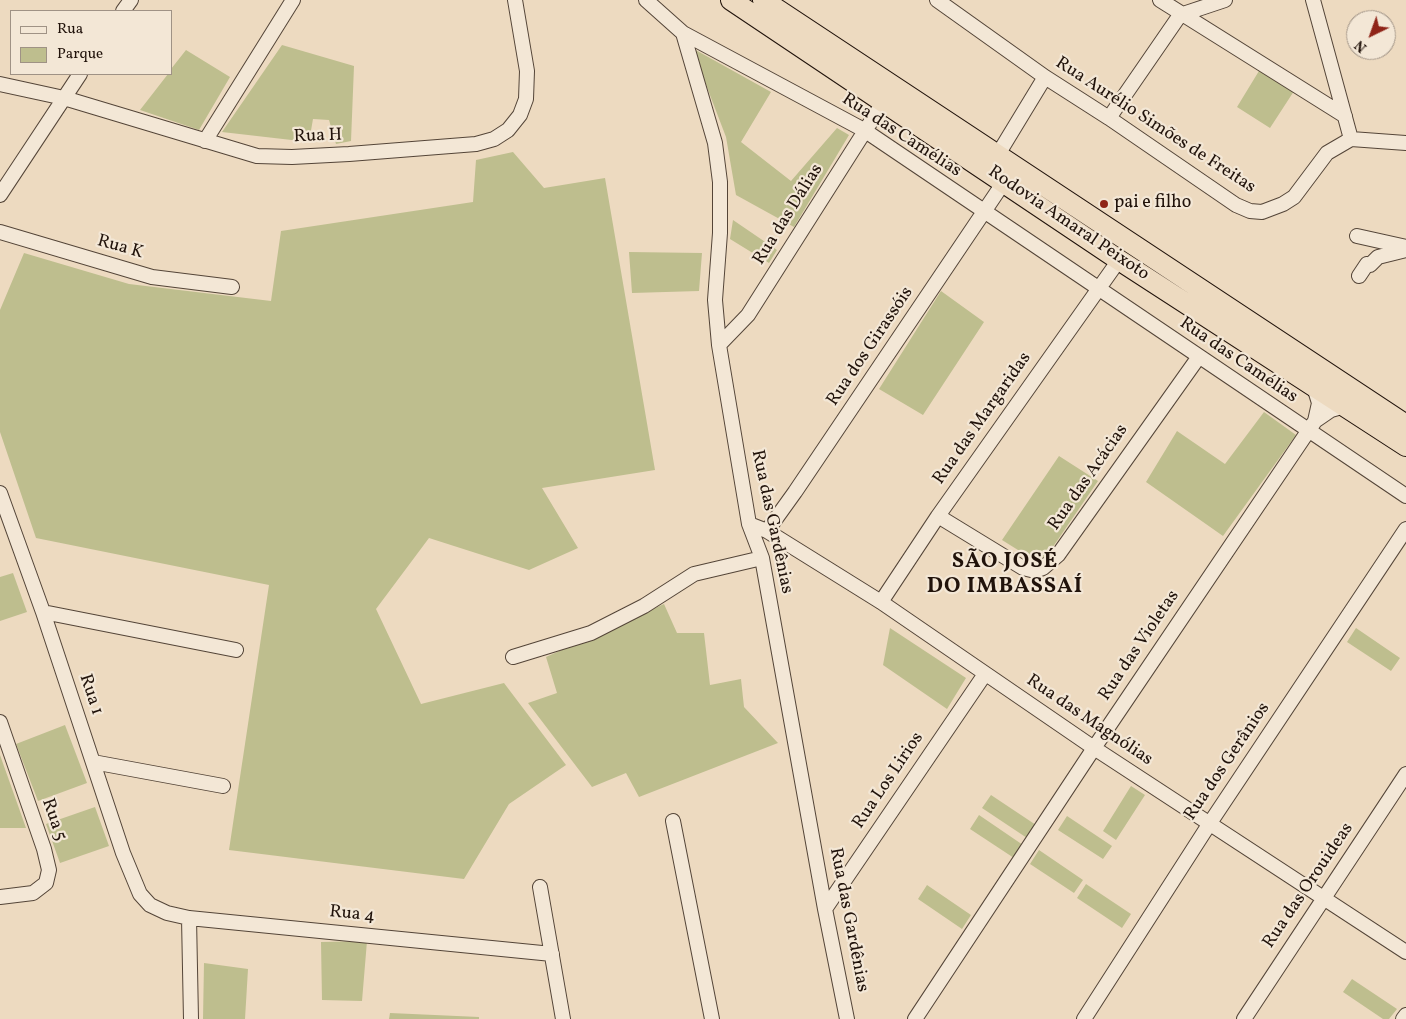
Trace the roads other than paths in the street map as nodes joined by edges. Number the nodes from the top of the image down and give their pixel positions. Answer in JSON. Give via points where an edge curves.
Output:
{"nodes":[{"id":1,"x":293,"y":0,"type":"edge"},
{"id":2,"x":515,"y":0,"type":"edge"},
{"id":3,"x":646,"y":0,"type":"edge"},
{"id":4,"x":731,"y":0,"type":"edge"},
{"id":5,"x":763,"y":0,"type":"edge"},
{"id":6,"x":937,"y":0,"type":"edge"},
{"id":7,"x":1160,"y":0,"type":"edge"},
{"id":8,"x":1176,"y":0,"type":"edge"},
{"id":9,"x":1225,"y":0,"type":"edge"},
{"id":10,"x":1312,"y":0,"type":"edge"},
{"id":11,"x":1180,"y":15,"type":"junction"},
{"id":12,"x":683,"y":33,"type":"junction"},
{"id":13,"x":79,"y":75,"type":"edge"},
{"id":14,"x":1045,"y":77,"type":"junction"},
{"id":15,"x":0,"y":84,"type":"edge"},
{"id":16,"x":64,"y":98,"type":"junction"},
{"id":17,"x":884,"y":101,"type":"junction"},
{"id":18,"x":1345,"y":116,"type":"junction"},
{"id":19,"x":1109,"y":118,"type":"junction"},
{"id":20,"x":864,"y":130,"type":"junction"},
{"id":21,"x":1351,"y":139,"type":"junction"},
{"id":22,"x":205,"y":141,"type":"junction"},
{"id":23,"x":1406,"y":143,"type":"edge"},
{"id":24,"x":996,"y":156,"type":"junction"},
{"id":25,"x":1004,"y":182,"type":"junction"},
{"id":26,"x":0,"y":195,"type":"edge"},
{"id":27,"x":984,"y":213,"type":"junction"},
{"id":28,"x":0,"y":232,"type":"edge"},
{"id":29,"x":1357,"y":236,"type":"dead end"},
{"id":30,"x":1406,"y":248,"type":"edge"},
{"id":31,"x":1120,"y":260,"type":"junction"},
{"id":32,"x":1359,"y":276,"type":"dead end"},
{"id":33,"x":232,"y":287,"type":"dead end"},
{"id":34,"x":1098,"y":289,"type":"junction"},
{"id":35,"x":719,"y":345,"type":"junction"},
{"id":36,"x":1198,"y":358,"type":"junction"},
{"id":37,"x":1314,"y":386,"type":"junction"},
{"id":38,"x":1345,"y":406,"type":"junction"},
{"id":39,"x":1406,"y":425,"type":"edge"},
{"id":40,"x":1312,"y":426,"type":"junction"},
{"id":41,"x":1406,"y":446,"type":"edge"},
{"id":42,"x":0,"y":493,"type":"edge"},
{"id":43,"x":1406,"y":496,"type":"edge"},
{"id":44,"x":938,"y":516,"type":"junction"},
{"id":45,"x":749,"y":524,"type":"junction"},
{"id":46,"x":1406,"y":529,"type":"edge"},
{"id":47,"x":766,"y":531,"type":"junction"},
{"id":48,"x":762,"y":558,"type":"junction"},
{"id":49,"x":881,"y":602,"type":"junction"},
{"id":50,"x":43,"y":612,"type":"junction"},
{"id":51,"x":236,"y":650,"type":"dead end"},
{"id":52,"x":513,"y":657,"type":"dead end"},
{"id":53,"x":985,"y":674,"type":"junction"},
{"id":54,"x":0,"y":722,"type":"edge"},
{"id":55,"x":1094,"y":748,"type":"junction"},
{"id":56,"x":93,"y":762,"type":"junction"},
{"id":57,"x":1406,"y":774,"type":"edge"},
{"id":58,"x":223,"y":786,"type":"dead end"},
{"id":59,"x":673,"y":821,"type":"dead end"},
{"id":60,"x":1210,"y":823,"type":"junction"},
{"id":61,"x":540,"y":887,"type":"dead end"},
{"id":62,"x":0,"y":897,"type":"edge"},
{"id":63,"x":1324,"y":899,"type":"junction"},
{"id":64,"x":150,"y":906,"type":"joint"},
{"id":65,"x":825,"y":909,"type":"junction"},
{"id":66,"x":189,"y":918,"type":"junction"},
{"id":67,"x":1406,"y":952,"type":"edge"},
{"id":68,"x":552,"y":954,"type":"junction"},
{"id":69,"x":1406,"y":1015,"type":"edge"},
{"id":70,"x":191,"y":1019,"type":"edge"},
{"id":71,"x":563,"y":1019,"type":"edge"},
{"id":72,"x":712,"y":1019,"type":"edge"},
{"id":73,"x":847,"y":1019,"type":"edge"},
{"id":74,"x":915,"y":1019,"type":"edge"},
{"id":75,"x":1084,"y":1019,"type":"edge"},
{"id":76,"x":1244,"y":1019,"type":"edge"},
{"id":77,"x":1404,"y":1019,"type":"edge"}],
"edges":[{"from":1,"to":22,"type":"street"},
{"from":2,"to":22,"type":"street","name":"Rua H","via":[[527,71],[526,99],[520,115],[508,130],[494,139],[476,144],[292,157],[257,156]]},
{"from":3,"to":12,"type":"street","name":"Rua das Camélias"},
{"from":4,"to":17,"type":"highway","name":"Rodovia Amaral Peixoto"},
{"from":5,"to":24,"type":"highway","name":"Rodovia Amaral Peixoto"},
{"from":6,"to":14,"type":"street","name":"Rua Aurélio Simões de Freitas"},
{"from":7,"to":11,"type":"street"},
{"from":8,"to":11,"type":"street"},
{"from":9,"to":11,"type":"street"},
{"from":10,"to":18,"type":"street"},
{"from":11,"to":18,"type":"street"},
{"from":11,"to":19,"type":"street"},
{"from":12,"to":20,"type":"street","name":"Rua das Camélias"},
{"from":12,"to":35,"type":"street","name":"Rua das Gardênias","via":[[716,143],[720,234],[715,300]]},
{"from":13,"to":16,"type":"street"},
{"from":14,"to":19,"type":"street","name":"Rua Aurélio Simões de Freitas"},
{"from":14,"to":24,"type":"street"},
{"from":15,"to":16,"type":"street","name":"Rua H"},
{"from":16,"to":22,"type":"street","name":"Rua H"},
{"from":16,"to":26,"type":"street"},
{"from":17,"to":20,"type":"street","name":"Rua das Dálias"},
{"from":17,"to":25,"type":"highway","name":"Rodovia Amaral Peixoto"},
{"from":18,"to":21,"type":"street"},
{"from":19,"to":21,"type":"street","name":"Rua Aurélio Simões de Freitas","via":[[1236,205],[1250,211],[1262,212],[1294,197],[1327,153]]},
{"from":20,"to":27,"type":"street","name":"Rua das Camélias"},
{"from":20,"to":35,"type":"street","name":"Rua das Dálias","via":[[748,315]]},
{"from":21,"to":23,"type":"street"},
{"from":24,"to":39,"type":"highway","name":"Rodovia Amaral Peixoto"},
{"from":25,"to":27,"type":"street","name":"Rua dos Girassóis"},
{"from":25,"to":31,"type":"highway","name":"Rodovia Amaral Peixoto"},
{"from":27,"to":34,"type":"street","name":"Rua das Camélias"},
{"from":27,"to":47,"type":"street","name":"Rua dos Girassóis","via":[[796,492]]},
{"from":28,"to":33,"type":"street","name":"Rua K","via":[[152,277]]},
{"from":29,"to":30,"type":"street"},
{"from":30,"to":32,"type":"street","via":[[1378,257],[1367,264]]},
{"from":31,"to":34,"type":"street","name":"Rua das Margaridas"},
{"from":31,"to":37,"type":"highway","name":"Rodovia Amaral Peixoto"},
{"from":34,"to":36,"type":"street","name":"Rua das Camélias"},
{"from":34,"to":44,"type":"street","name":"Rua das Margaridas"},
{"from":35,"to":45,"type":"street","name":"Rua das Gardênias"},
{"from":36,"to":40,"type":"street","name":"Rua das Camélias"},
{"from":36,"to":44,"type":"street","name":"Rua das Acácias","via":[[1058,555],[1043,568],[1022,568]]},
{"from":37,"to":38,"type":"highway","name":"Rodovia Amaral Peixoto"},
{"from":37,"to":40,"type":"street","name":"Rua das Violetas","via":[[1319,402]]},
{"from":38,"to":40,"type":"street","name":"Rua das Violetas","via":[[1331,410]]},
{"from":38,"to":41,"type":"highway","name":"Rodovia Amaral Peixoto"},
{"from":40,"to":43,"type":"street","name":"Rua das Camélias"},
{"from":40,"to":55,"type":"street","name":"Rua das Violetas"},
{"from":42,"to":50,"type":"street","name":"Rua 1"},
{"from":44,"to":49,"type":"street","name":"Rua das Margaridas"},
{"from":45,"to":47,"type":"street","name":"Rua das Magnólias"},
{"from":45,"to":48,"type":"street","name":"Rua das Gardênias"},
{"from":46,"to":60,"type":"street","name":"Rua dos Gerânios"},
{"from":47,"to":49,"type":"street","name":"Rua das Magnólias"},
{"from":48,"to":52,"type":"street","via":[[694,574],[678,587],[591,633]]},
{"from":48,"to":65,"type":"street","name":"Rua das Gardênias"},
{"from":49,"to":53,"type":"street","name":"Rua das Magnólias"},
{"from":50,"to":51,"type":"street"},
{"from":50,"to":56,"type":"street","name":"Rua 1"},
{"from":53,"to":55,"type":"street","name":"Rua das Magnólias"},
{"from":53,"to":65,"type":"street","name":"Rua Los Lirios"},
{"from":54,"to":62,"type":"street","name":"Rua 5","via":[[49,870],[46,883],[33,893]]},
{"from":55,"to":60,"type":"street","name":"Rua das Magnólias"},
{"from":55,"to":74,"type":"street","name":"Rua das Violetas"},
{"from":56,"to":58,"type":"street"},
{"from":56,"to":64,"type":"street","name":"Rua 1","via":[[133,877],[140,894]]},
{"from":57,"to":63,"type":"street","name":"Rua das Orouideas"},
{"from":59,"to":72,"type":"street"},
{"from":60,"to":63,"type":"street","name":"Rua das Magnólias"},
{"from":60,"to":75,"type":"street","name":"Rua dos Gerânios"},
{"from":61,"to":68,"type":"street"},
{"from":63,"to":67,"type":"street","name":"Rua das Magnólias"},
{"from":63,"to":76,"type":"street","name":"Rua das Orouideas"},
{"from":64,"to":66,"type":"street","name":"Rua 4"},
{"from":65,"to":73,"type":"street","name":"Rua das Gardênias"},
{"from":66,"to":68,"type":"street","name":"Rua 4"},
{"from":66,"to":70,"type":"street"},
{"from":68,"to":71,"type":"street"},
{"from":69,"to":77,"type":"street"}]}
